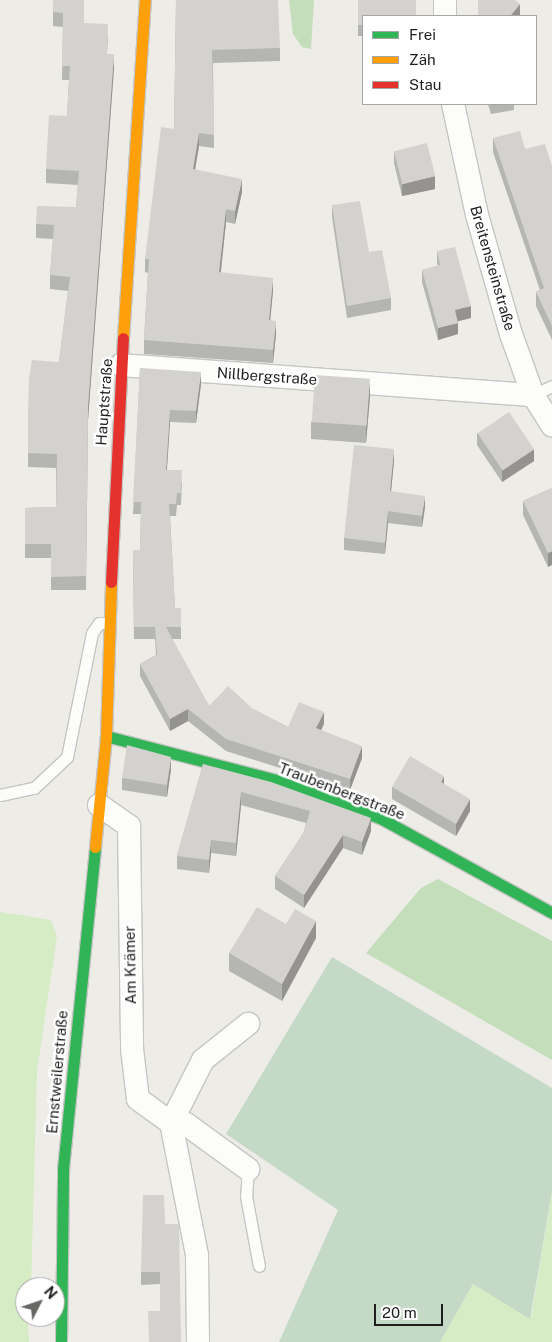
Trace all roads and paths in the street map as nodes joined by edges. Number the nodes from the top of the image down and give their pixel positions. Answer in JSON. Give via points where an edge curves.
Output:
{"nodes":[{"id":1,"x":145,"y":0,"type":"edge"},
{"id":2,"x":445,"y":0,"type":"edge"},
{"id":3,"x":444,"y":15,"type":"edge"},
{"id":4,"x":453,"y":105,"type":"edge"},
{"id":5,"x":121,"y":365,"type":"junction"},
{"id":6,"x":542,"y":390,"type":"edge"},
{"id":7,"x":552,"y":426,"type":"edge"},
{"id":8,"x":110,"y":622,"type":"junction"},
{"id":9,"x":106,"y":736,"type":"junction"},
{"id":10,"x":0,"y":795,"type":"edge"},
{"id":11,"x":99,"y":805,"type":"junction"},
{"id":12,"x":552,"y":913,"type":"edge"},
{"id":13,"x":248,"y":1024,"type":"dead end"},
{"id":14,"x":171,"y":1122,"type":"junction"},
{"id":15,"x":248,"y":1169,"type":"joint"},
{"id":16,"x":259,"y":1266,"type":"dead end"},
{"id":17,"x":62,"y":1342,"type":"edge"},
{"id":18,"x":198,"y":1342,"type":"edge"}],
"edges":[{"from":1,"to":5,"type":"main road","name":"Hauptstraße"},
{"from":2,"to":3,"type":"street"},
{"from":4,"to":6,"type":"street","name":"Breitensteinstraße","via":[[477,215]]},
{"from":5,"to":6,"type":"street","name":"Nillbergstraße"},
{"from":5,"to":8,"type":"main road","name":"Hauptstraße"},
{"from":6,"to":7,"type":"street","name":"Breitensteinstraße"},
{"from":8,"to":9,"type":"main road","name":"Hauptstraße"},
{"from":8,"to":10,"type":"lane","via":[[99,623],[92,633],[67,757],[34,788]]},
{"from":9,"to":11,"type":"main road","name":"Hauptstraße"},
{"from":9,"to":12,"type":"main road","name":"Traubenbergstraße","via":[[276,780],[382,819]]},
{"from":11,"to":14,"type":"street","name":"Am Krämer","via":[[120,816],[128,826],[132,1049],[138,1099]]},
{"from":11,"to":17,"type":"main road","name":"Ernstweilerstraße","via":[[63,1169]]},
{"from":13,"to":14,"type":"street","via":[[203,1060]]},
{"from":14,"to":15,"type":"street","name":"Am Krämer","via":[[186,1124]]},
{"from":14,"to":18,"type":"street","via":[[197,1254]]},
{"from":15,"to":16,"type":"lane","via":[[246,1196]]}]}
